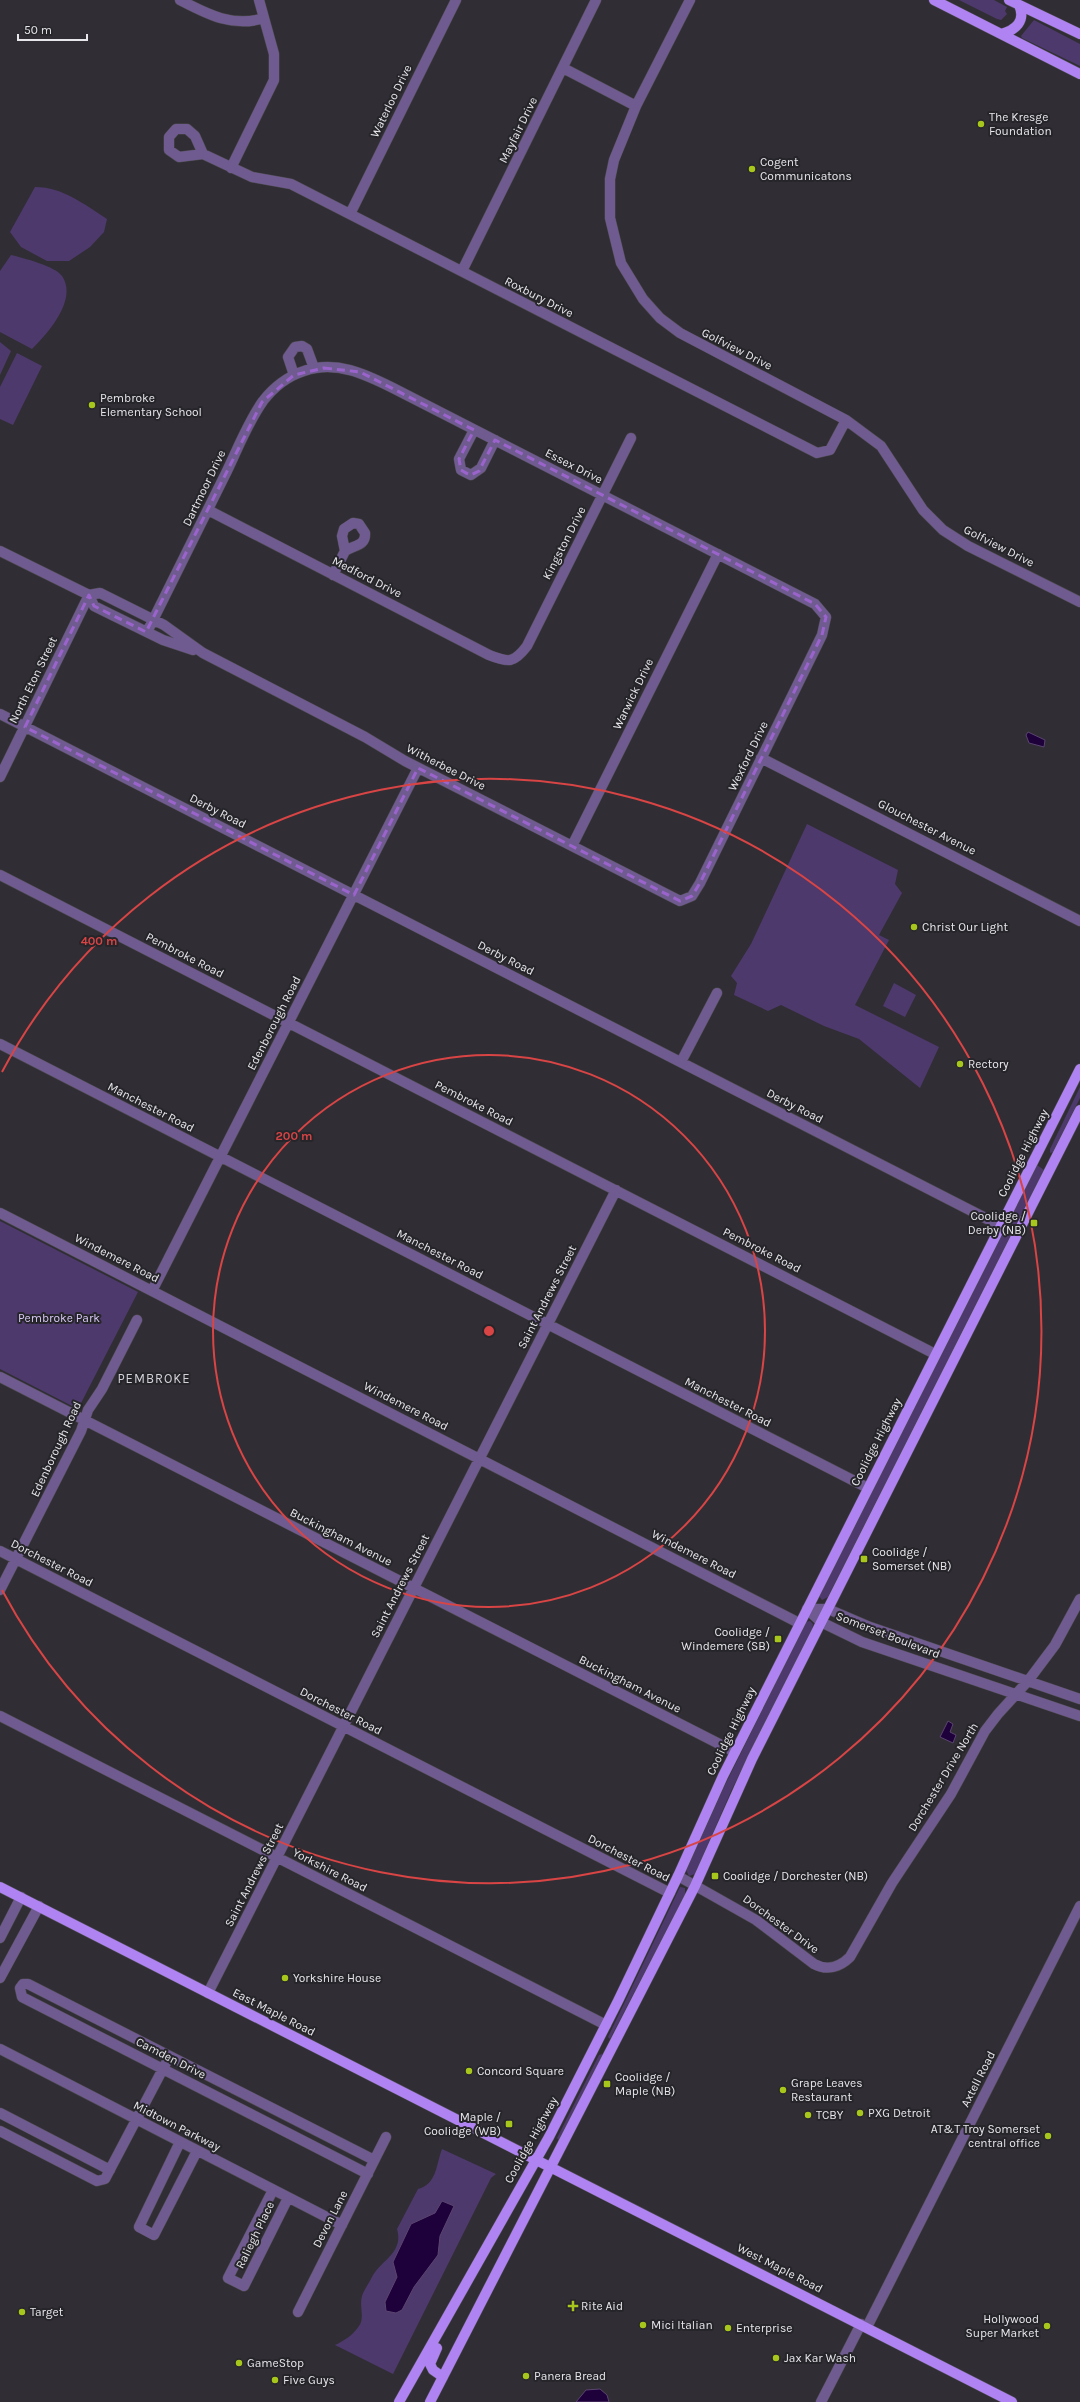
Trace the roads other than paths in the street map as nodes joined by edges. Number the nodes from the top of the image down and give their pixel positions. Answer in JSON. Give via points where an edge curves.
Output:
{"nodes":[{"id":1,"x":180,"y":0,"type":"edge"},
{"id":2,"x":259,"y":0,"type":"edge"},
{"id":3,"x":456,"y":0,"type":"edge"},
{"id":4,"x":596,"y":0,"type":"edge"},
{"id":5,"x":690,"y":0,"type":"edge"},
{"id":6,"x":934,"y":0,"type":"edge"},
{"id":7,"x":1008,"y":0,"type":"edge"},
{"id":8,"x":1020,"y":3,"type":"edge"},
{"id":9,"x":264,"y":18,"type":"junction"},
{"id":10,"x":1001,"y":34,"type":"junction"},
{"id":11,"x":1080,"y":34,"type":"edge"},
{"id":12,"x":563,"y":68,"type":"junction"},
{"id":13,"x":1080,"y":74,"type":"edge"},
{"id":14,"x":636,"y":106,"type":"junction"},
{"id":15,"x":203,"y":154,"type":"dead end"},
{"id":16,"x":231,"y":168,"type":"junction"},
{"id":17,"x":350,"y":214,"type":"junction"},
{"id":18,"x":462,"y":271,"type":"junction"},
{"id":19,"x":314,"y":368,"type":"junction"},
{"id":20,"x":298,"y":373,"type":"junction"},
{"id":21,"x":846,"y":420,"type":"junction"},
{"id":22,"x":474,"y":430,"type":"junction"},
{"id":23,"x":631,"y":438,"type":"dead end"},
{"id":24,"x":495,"y":440,"type":"junction"},
{"id":25,"x":602,"y":495,"type":"junction"},
{"id":26,"x":208,"y":510,"type":"junction"},
{"id":27,"x":0,"y":550,"type":"edge"},
{"id":28,"x":346,"y":551,"type":"dead end"},
{"id":29,"x":718,"y":554,"type":"junction"},
{"id":30,"x":333,"y":575,"type":"junction"},
{"id":31,"x":88,"y":595,"type":"junction"},
{"id":32,"x":1080,"y":602,"type":"edge"},
{"id":33,"x":824,"y":614,"type":"joint"},
{"id":34,"x":153,"y":619,"type":"junction"},
{"id":35,"x":147,"y":632,"type":"junction"},
{"id":36,"x":203,"y":653,"type":"junction"},
{"id":37,"x":517,"y":658,"type":"joint"},
{"id":38,"x":0,"y":714,"type":"edge"},
{"id":39,"x":25,"y":727,"type":"junction"},
{"id":40,"x":761,"y":758,"type":"junction"},
{"id":41,"x":418,"y":768,"type":"junction"},
{"id":42,"x":0,"y":777,"type":"edge"},
{"id":43,"x":572,"y":846,"type":"junction"},
{"id":44,"x":0,"y":875,"type":"edge"},
{"id":45,"x":354,"y":895,"type":"junction"},
{"id":46,"x":680,"y":902,"type":"joint"},
{"id":47,"x":1080,"y":921,"type":"edge"},
{"id":48,"x":717,"y":993,"type":"dead end"},
{"id":49,"x":289,"y":1023,"type":"junction"},
{"id":50,"x":0,"y":1044,"type":"edge"},
{"id":51,"x":681,"y":1062,"type":"junction"},
{"id":52,"x":1080,"y":1069,"type":"edge"},
{"id":53,"x":1080,"y":1110,"type":"edge"},
{"id":54,"x":1039,"y":1148,"type":"junction"},
{"id":55,"x":221,"y":1157,"type":"junction"},
{"id":56,"x":1054,"y":1162,"type":"junction"},
{"id":57,"x":616,"y":1190,"type":"junction"},
{"id":58,"x":0,"y":1213,"type":"edge"},
{"id":59,"x":1001,"y":1226,"type":"junction"},
{"id":60,"x":152,"y":1291,"type":"junction"},
{"id":61,"x":137,"y":1320,"type":"dead end"},
{"id":62,"x":548,"y":1324,"type":"junction"},
{"id":63,"x":936,"y":1354,"type":"junction"},
{"id":64,"x":0,"y":1378,"type":"edge"},
{"id":65,"x":85,"y":1421,"type":"junction"},
{"id":66,"x":479,"y":1458,"type":"junction"},
{"id":67,"x":868,"y":1488,"type":"junction"},
{"id":68,"x":0,"y":1551,"type":"edge"},
{"id":69,"x":16,"y":1559,"type":"junction"},
{"id":70,"x":413,"y":1588,"type":"junction"},
{"id":71,"x":0,"y":1590,"type":"edge"},
{"id":72,"x":1080,"y":1599,"type":"edge"},
{"id":73,"x":806,"y":1609,"type":"junction"},
{"id":74,"x":828,"y":1609,"type":"junction"},
{"id":75,"x":821,"y":1622,"type":"junction"},
{"id":76,"x":799,"y":1623,"type":"junction"},
{"id":77,"x":1028,"y":1681,"type":"junction"},
{"id":78,"x":1016,"y":1695,"type":"junction"},
{"id":79,"x":1080,"y":1699,"type":"edge"},
{"id":80,"x":0,"y":1716,"type":"edge"},
{"id":81,"x":1080,"y":1716,"type":"edge"},
{"id":82,"x":343,"y":1727,"type":"junction"},
{"id":83,"x":734,"y":1752,"type":"junction"},
{"id":84,"x":277,"y":1858,"type":"junction"},
{"id":85,"x":678,"y":1876,"type":"junction"},
{"id":86,"x":695,"y":1886,"type":"junction"},
{"id":87,"x":0,"y":1887,"type":"edge"},
{"id":88,"x":670,"y":1893,"type":"junction"},
{"id":89,"x":21,"y":1897,"type":"junction"},
{"id":90,"x":39,"y":1906,"type":"junction"},
{"id":91,"x":1080,"y":1906,"type":"edge"},
{"id":92,"x":0,"y":1938,"type":"edge"},
{"id":93,"x":831,"y":1968,"type":"joint"},
{"id":94,"x":0,"y":1978,"type":"edge"},
{"id":95,"x":208,"y":1993,"type":"junction"},
{"id":96,"x":92,"y":2016,"type":"junction"},
{"id":97,"x":606,"y":2025,"type":"junction"},
{"id":98,"x":85,"y":2029,"type":"junction"},
{"id":99,"x":597,"y":2043,"type":"junction"},
{"id":100,"x":0,"y":2049,"type":"edge"},
{"id":101,"x":612,"y":2051,"type":"junction"},
{"id":102,"x":169,"y":2056,"type":"junction"},
{"id":103,"x":163,"y":2069,"type":"junction"},
{"id":104,"x":252,"y":2098,"type":"junction"},
{"id":105,"x":246,"y":2111,"type":"junction"},
{"id":106,"x":0,"y":2113,"type":"edge"},
{"id":107,"x":136,"y":2119,"type":"junction"},
{"id":108,"x":34,"y":2130,"type":"junction"},
{"id":109,"x":0,"y":2131,"type":"edge"},
{"id":110,"x":386,"y":2137,"type":"dead end"},
{"id":111,"x":180,"y":2142,"type":"junction"},
{"id":112,"x":26,"y":2144,"type":"junction"},
{"id":113,"x":197,"y":2150,"type":"junction"},
{"id":114,"x":374,"y":2160,"type":"junction"},
{"id":115,"x":536,"y":2160,"type":"junction"},
{"id":116,"x":552,"y":2167,"type":"junction"},
{"id":117,"x":110,"y":2170,"type":"junction"},
{"id":118,"x":368,"y":2174,"type":"junction"},
{"id":119,"x":273,"y":2190,"type":"junction"},
{"id":120,"x":288,"y":2198,"type":"junction"},
{"id":121,"x":342,"y":2225,"type":"junction"},
{"id":122,"x":461,"y":2294,"type":"junction"},
{"id":123,"x":298,"y":2312,"type":"dead end"},
{"id":124,"x":864,"y":2326,"type":"junction"},
{"id":125,"x":443,"y":2377,"type":"junction"},
{"id":126,"x":399,"y":2402,"type":"edge"},
{"id":127,"x":430,"y":2402,"type":"edge"},
{"id":128,"x":821,"y":2402,"type":"edge"},
{"id":129,"x":1012,"y":2402,"type":"edge"}],
"edges":[{"from":1,"to":9,"type":"street","via":[[208,15],[224,20],[254,21]]},
{"from":2,"to":9,"type":"street"},
{"from":3,"to":17,"type":"street","name":"Waterloo Drive"},
{"from":4,"to":12,"type":"street","name":"Mayfair Drive"},
{"from":5,"to":14,"type":"street","name":"Golfview Drive"},
{"from":6,"to":10,"type":"main road"},
{"from":7,"to":8,"type":"main road"},
{"from":8,"to":10,"type":"main road","via":[[1020,22],[1016,28]]},
{"from":8,"to":11,"type":"main road"},
{"from":9,"to":16,"type":"street","via":[[274,54],[274,80]]},
{"from":10,"to":13,"type":"main road"},
{"from":12,"to":14,"type":"street"},
{"from":12,"to":18,"type":"street","name":"Mayfair Drive"},
{"from":14,"to":21,"type":"street","name":"Golfview Drive","via":[[614,160],[609,202],[616,249],[634,286],[651,309],[680,333]]},
{"from":15,"to":16,"type":"street","name":"Roxbury Drive"},
{"from":16,"to":17,"type":"street","name":"Roxbury Drive","via":[[252,177],[291,184]]},
{"from":17,"to":18,"type":"street","name":"Roxbury Drive"},
{"from":18,"to":21,"type":"street","name":"Roxbury Drive","via":[[817,452],[830,450]]},
{"from":19,"to":20,"type":"street","name":"Essex Drive"},
{"from":19,"to":20,"type":"street","via":[[307,349],[302,346],[295,347],[288,357]]},
{"from":19,"to":22,"type":"street","name":"Essex Drive","via":[[346,368],[360,372]]},
{"from":20,"to":26,"type":"street","name":"Dartmoor Drive","via":[[279,385],[262,402]]},
{"from":21,"to":32,"type":"street","name":"Golfview Drive","via":[[881,446],[923,510],[943,530],[968,546]]},
{"from":22,"to":24,"type":"street","name":"Essex Drive"},
{"from":22,"to":24,"type":"street","via":[[459,460],[461,470],[466,473],[471,475],[479,471]]},
{"from":23,"to":25,"type":"street","name":"Kingston Drive"},
{"from":24,"to":25,"type":"street","name":"Essex Drive"},
{"from":25,"to":29,"type":"street","name":"Essex Drive"},
{"from":25,"to":37,"type":"street","name":"Kingston Drive","via":[[527,646]]},
{"from":26,"to":30,"type":"street","name":"Medford Drive"},
{"from":26,"to":34,"type":"street","name":"Dartmoor Drive"},
{"from":27,"to":31,"type":"street","name":"Witherbee Drive"},
{"from":28,"to":30,"type":"street"},
{"from":29,"to":33,"type":"street","name":"Essex Drive","via":[[815,604]]},
{"from":29,"to":43,"type":"street","name":"Warwick Drive"},
{"from":30,"to":37,"type":"street","name":"Medford Drive","via":[[489,655],[504,660]]},
{"from":31,"to":34,"type":"street","name":"Witherbee Drive","via":[[100,594]]},
{"from":31,"to":35,"type":"street","name":"Witherbee Drive","via":[[94,606]]},
{"from":31,"to":39,"type":"street","name":"North Eton Street"},
{"from":33,"to":40,"type":"street","name":"Wexford Drive","via":[[825,628]]},
{"from":34,"to":35,"type":"street","name":"Dartmoor Drive"},
{"from":34,"to":36,"type":"street","name":"Witherbee Drive"},
{"from":35,"to":36,"type":"street","name":"Witherbee Drive","via":[[162,640]]},
{"from":36,"to":41,"type":"street","name":"Witherbee Drive","via":[[365,736]]},
{"from":38,"to":39,"type":"street","name":"Derby Road"},
{"from":39,"to":42,"type":"street","name":"North Eton Street"},
{"from":39,"to":45,"type":"street","name":"Derby Road"},
{"from":40,"to":46,"type":"street","name":"Wexford Drive","via":[[700,883],[692,896]]},
{"from":40,"to":47,"type":"street","name":"Glouchester Avenue"},
{"from":41,"to":43,"type":"street","name":"Witherbee Drive"},
{"from":41,"to":45,"type":"street","name":"Edenborough Road"},
{"from":43,"to":46,"type":"street","name":"Witherbee Drive"},
{"from":44,"to":49,"type":"street","name":"Pembroke Road"},
{"from":45,"to":49,"type":"street","name":"Edenborough Road"},
{"from":45,"to":51,"type":"street","name":"Derby Road"},
{"from":48,"to":51,"type":"street"},
{"from":49,"to":55,"type":"street","name":"Edenborough Road"},
{"from":49,"to":57,"type":"street","name":"Pembroke Road"},
{"from":50,"to":55,"type":"street","name":"Manchester Road"},
{"from":51,"to":59,"type":"street","name":"Derby Road"},
{"from":52,"to":54,"type":"main road","name":"Coolidge Highway"},
{"from":53,"to":56,"type":"main road"},
{"from":54,"to":56,"type":"main road","via":[[1047,1161]]},
{"from":54,"to":59,"type":"main road","name":"Coolidge Highway"},
{"from":55,"to":60,"type":"street","name":"Edenborough Road"},
{"from":55,"to":62,"type":"street","name":"Manchester Road"},
{"from":56,"to":74,"type":"main road"},
{"from":57,"to":62,"type":"street","name":"Saint Andrews Street"},
{"from":57,"to":63,"type":"street","name":"Pembroke Road"},
{"from":58,"to":60,"type":"street","name":"Windemere Road"},
{"from":59,"to":63,"type":"main road","name":"Coolidge Highway"},
{"from":60,"to":66,"type":"street","name":"Windemere Road"},
{"from":61,"to":65,"type":"street","name":"Edenborough Road","via":[[102,1389],[88,1410]]},
{"from":62,"to":66,"type":"street","name":"Saint Andrews Street"},
{"from":62,"to":67,"type":"street","name":"Manchester Road"},
{"from":63,"to":67,"type":"main road","name":"Coolidge Highway"},
{"from":64,"to":65,"type":"street","name":"Buckingham Avenue"},
{"from":65,"to":69,"type":"street","name":"Edenborough Road"},
{"from":65,"to":70,"type":"street","name":"Buckingham Avenue"},
{"from":66,"to":70,"type":"street","name":"Saint Andrews Street"},
{"from":66,"to":76,"type":"street","name":"Windemere Road"},
{"from":67,"to":73,"type":"main road","name":"Coolidge Highway"},
{"from":68,"to":69,"type":"street","name":"Dorchester Road"},
{"from":69,"to":71,"type":"street","name":"Edenborough Road"},
{"from":69,"to":82,"type":"street","name":"Dorchester Road"},
{"from":70,"to":82,"type":"street","name":"Saint Andrews Street"},
{"from":70,"to":83,"type":"street","name":"Buckingham Avenue"},
{"from":72,"to":77,"type":"street","name":"Dorchester Drive North","via":[[1055,1645]]},
{"from":73,"to":74,"type":"street","name":"Somerset Boulevard"},
{"from":73,"to":75,"type":"street","name":"Somerset Boulevard"},
{"from":73,"to":76,"type":"main road","name":"Coolidge Highway"},
{"from":74,"to":75,"type":"main road"},
{"from":74,"to":77,"type":"street","name":"Somerset Boulevard","via":[[870,1627]]},
{"from":75,"to":78,"type":"street","name":"Somerset Boulevard","via":[[862,1642]]},
{"from":75,"to":86,"type":"main road","via":[[733,1799]]},
{"from":76,"to":83,"type":"main road","name":"Coolidge Highway"},
{"from":77,"to":78,"type":"street","name":"Dorchester Drive North"},
{"from":77,"to":79,"type":"street","name":"Somerset Boulevard"},
{"from":78,"to":81,"type":"street","name":"Somerset Boulevard"},
{"from":78,"to":93,"type":"street","name":"Dorchester Drive North","via":[[985,1732],[951,1794],[889,1889],[850,1957]]},
{"from":80,"to":84,"type":"street","name":"Yorkshire Road"},
{"from":82,"to":84,"type":"street","name":"Saint Andrews Street"},
{"from":82,"to":88,"type":"street","name":"Dorchester Road"},
{"from":83,"to":85,"type":"main road","name":"Coolidge Highway"},
{"from":84,"to":95,"type":"street","name":"Saint Andrews Street"},
{"from":84,"to":97,"type":"street","name":"Yorkshire Road"},
{"from":85,"to":86,"type":"street","name":"Dorchester Road"},
{"from":85,"to":88,"type":"main road","name":"Coolidge Highway"},
{"from":86,"to":93,"type":"street","name":"Dorchester Drive","via":[[761,1923],[820,1968]]},
{"from":86,"to":101,"type":"main road"},
{"from":87,"to":89,"type":"main road","name":"East Maple Road"},
{"from":88,"to":97,"type":"main road","name":"Coolidge Highway"},
{"from":89,"to":90,"type":"main road","name":"East Maple Road"},
{"from":89,"to":92,"type":"street"},
{"from":90,"to":94,"type":"street"},
{"from":90,"to":95,"type":"main road","name":"East Maple Road"},
{"from":91,"to":124,"type":"street","name":"Axtell Road"},
{"from":95,"to":115,"type":"main road","name":"East Maple Road"},
{"from":96,"to":98,"type":"street"},
{"from":96,"to":98,"type":"street","name":"Camden Drive","via":[[28,1984],[23,1984],[20,1988],[22,1997]]},
{"from":96,"to":102,"type":"street","name":"Camden Drive"},
{"from":97,"to":99,"type":"main road","name":"Coolidge Highway"},
{"from":98,"to":103,"type":"street","name":"Camden Drive"},
{"from":99,"to":101,"type":"main road"},
{"from":99,"to":115,"type":"main road","name":"Coolidge Highway"},
{"from":100,"to":107,"type":"street","name":"Midtown Parkway"},
{"from":101,"to":116,"type":"main road"},
{"from":102,"to":103,"type":"street"},
{"from":102,"to":104,"type":"street","name":"Camden Drive"},
{"from":103,"to":105,"type":"street","name":"Camden Drive"},
{"from":103,"to":107,"type":"street"},
{"from":104,"to":105,"type":"street"},
{"from":104,"to":114,"type":"street","name":"Camden Drive"},
{"from":105,"to":118,"type":"street","name":"Camden Drive"},
{"from":106,"to":108,"type":"street"},
{"from":107,"to":111,"type":"street","name":"Midtown Parkway"},
{"from":107,"to":117,"type":"street"},
{"from":108,"to":112,"type":"street"},
{"from":108,"to":117,"type":"street"},
{"from":109,"to":112,"type":"street"},
{"from":110,"to":114,"type":"street","name":"Devon Lane"},
{"from":111,"to":113,"type":"street","name":"Midtown Parkway"},
{"from":111,"to":113,"type":"street","via":[[139,2227],[154,2235]]},
{"from":112,"to":117,"type":"street","via":[[97,2181],[105,2179]]},
{"from":113,"to":119,"type":"street","name":"Midtown Parkway"},
{"from":114,"to":118,"type":"street","name":"Devon Lane"},
{"from":115,"to":116,"type":"main road","name":"West Maple Road"},
{"from":115,"to":122,"type":"main road","name":"Coolidge Highway"},
{"from":116,"to":124,"type":"main road","name":"West Maple Road"},
{"from":116,"to":125,"type":"main road","via":[[521,2222]]},
{"from":118,"to":121,"type":"street","name":"Devon Lane"},
{"from":119,"to":120,"type":"street","name":"Midtown Parkway"},
{"from":119,"to":120,"type":"street","name":"Raliegh Place","via":[[228,2278],[244,2286]]},
{"from":120,"to":121,"type":"street","name":"Midtown Parkway"},
{"from":121,"to":123,"type":"street","name":"Devon Lane"},
{"from":122,"to":125,"type":"main road","via":[[460,2305],[431,2360],[432,2370]]},
{"from":122,"to":126,"type":"main road","name":"Coolidge Highway"},
{"from":124,"to":128,"type":"street","name":"Axtell Road"},
{"from":124,"to":129,"type":"main road","name":"West Maple Road"},
{"from":125,"to":127,"type":"main road"}]}
